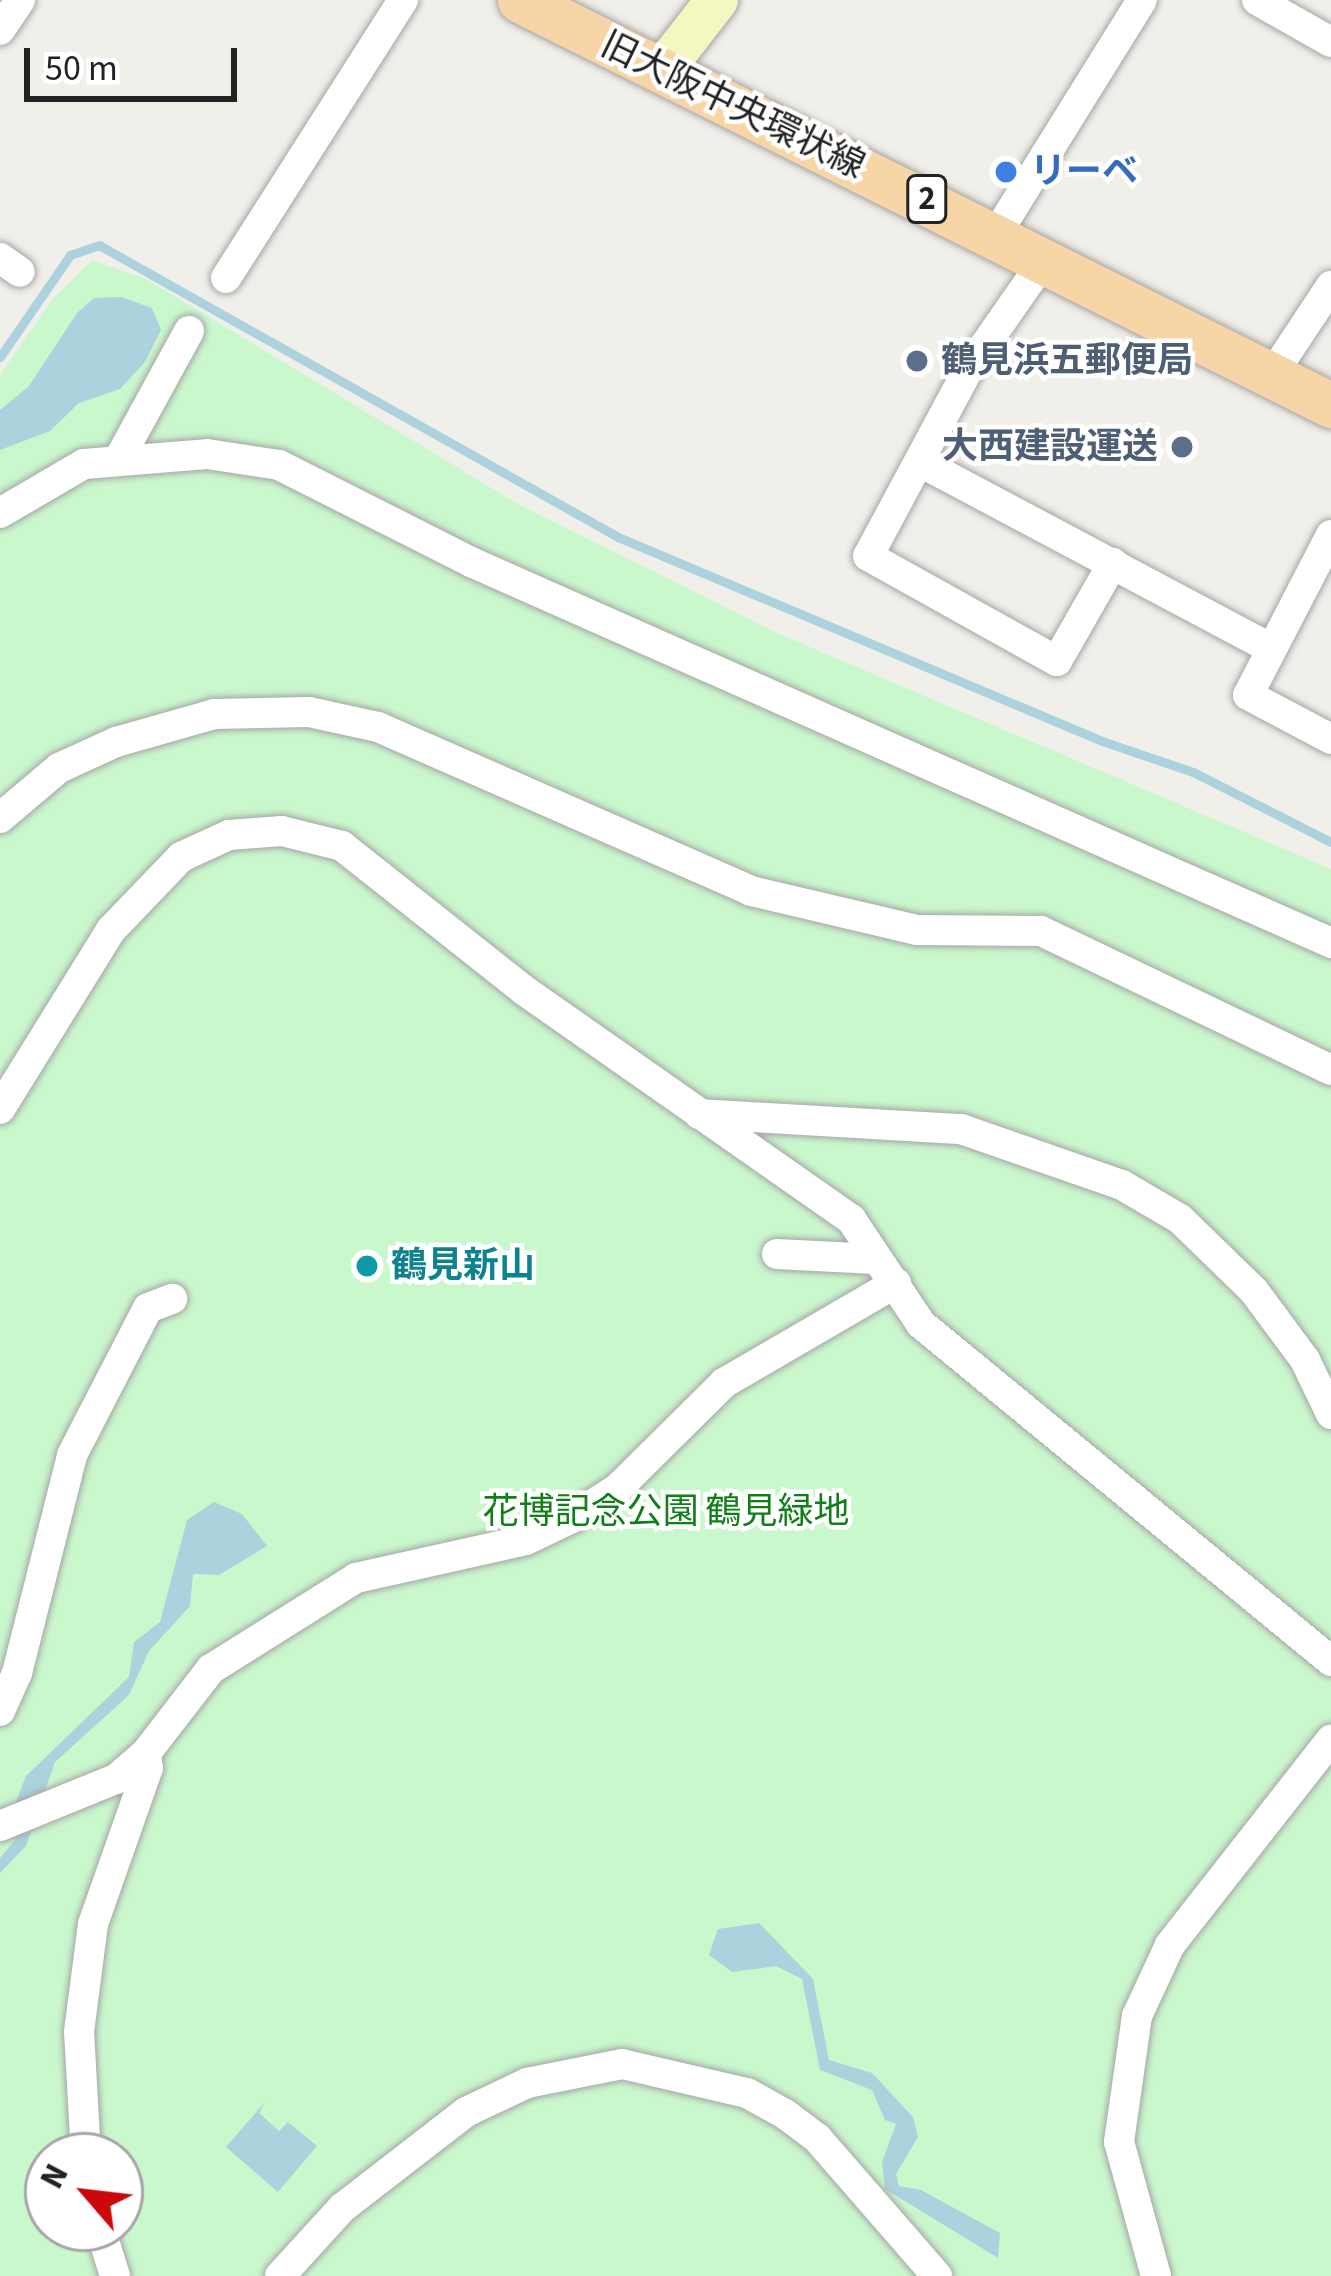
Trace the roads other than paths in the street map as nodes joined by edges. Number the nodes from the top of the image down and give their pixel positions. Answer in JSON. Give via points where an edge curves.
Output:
{"nodes":[{"id":1,"x":20,"y":0,"type":"edge"},
{"id":2,"x":404,"y":0,"type":"edge"},
{"id":3,"x":520,"y":0,"type":"edge"},
{"id":4,"x":717,"y":0,"type":"edge"},
{"id":5,"x":1142,"y":0,"type":"edge"},
{"id":6,"x":1260,"y":1,"type":"edge"},
{"id":7,"x":0,"y":29,"type":"edge"},
{"id":8,"x":1331,"y":43,"type":"edge"},
{"id":9,"x":662,"y":72,"type":"junction"},
{"id":10,"x":997,"y":233,"type":"junction"},
{"id":11,"x":1045,"y":259,"type":"junction"},
{"id":12,"x":226,"y":278,"type":"dead end"},
{"id":13,"x":1331,"y":286,"type":"edge"},
{"id":14,"x":189,"y":331,"type":"dead end"},
{"id":15,"x":1272,"y":375,"type":"junction"},
{"id":16,"x":1331,"y":405,"type":"edge"},
{"id":17,"x":119,"y":459,"type":"junction"},
{"id":18,"x":922,"y":463,"type":"junction"},
{"id":19,"x":0,"y":512,"type":"edge"},
{"id":20,"x":1331,"y":535,"type":"edge"},
{"id":21,"x":1113,"y":563,"type":"junction"},
{"id":22,"x":1268,"y":647,"type":"junction"},
{"id":23,"x":1331,"y":739,"type":"edge"},
{"id":24,"x":0,"y":818,"type":"edge"},
{"id":25,"x":1331,"y":943,"type":"edge"},
{"id":26,"x":1331,"y":1070,"type":"edge"},
{"id":27,"x":0,"y":1109,"type":"edge"},
{"id":28,"x":693,"y":1113,"type":"junction"},
{"id":29,"x":777,"y":1254,"type":"dead end"},
{"id":30,"x":885,"y":1271,"type":"junction"},
{"id":31,"x":172,"y":1299,"type":"dead end"},
{"id":32,"x":1331,"y":1414,"type":"edge"},
{"id":33,"x":1331,"y":1661,"type":"edge"},
{"id":34,"x":0,"y":1711,"type":"edge"},
{"id":35,"x":1331,"y":1741,"type":"edge"},
{"id":36,"x":146,"y":1753,"type":"junction"},
{"id":37,"x":0,"y":1826,"type":"edge"},
{"id":38,"x":85,"y":2132,"type":"edge"},
{"id":39,"x":280,"y":2276,"type":"edge"},
{"id":40,"x":937,"y":2276,"type":"edge"},
{"id":41,"x":1156,"y":2276,"type":"edge"}],
"edges":[{"from":1,"to":7,"type":"street"},
{"from":2,"to":12,"type":"street"},
{"from":3,"to":9,"type":"main road","name":"旧大阪中央環状線","number":"2"},
{"from":4,"to":9,"type":"street"},
{"from":5,"to":10,"type":"street"},
{"from":6,"to":8,"type":"street"},
{"from":9,"to":10,"type":"main road","name":"旧大阪中央環状線","number":"2"},
{"from":10,"to":11,"type":"main road","name":"旧大阪中央環状線","number":"2"},
{"from":11,"to":15,"type":"main road","name":"旧大阪中央環状線","number":"2"},
{"from":11,"to":18,"type":"street","via":[[969,368]]},
{"from":13,"to":15,"type":"street"},
{"from":14,"to":17,"type":"street"},
{"from":15,"to":16,"type":"main road","name":"旧大阪中央環状線","number":"2"},
{"from":17,"to":19,"type":"street","via":[[84,464]]},
{"from":17,"to":25,"type":"street","via":[[207,454],[279,465],[493,572]]},
{"from":18,"to":21,"type":"street"},
{"from":18,"to":21,"type":"street","via":[[868,556],[1057,661]]},
{"from":20,"to":22,"type":"street"},
{"from":21,"to":22,"type":"street"},
{"from":22,"to":23,"type":"street","via":[[1248,695]]},
{"from":24,"to":26,"type":"street","via":[[59,768],[116,742],[214,714],[309,712],[378,727],[751,891],[916,930],[1041,932]]},
{"from":27,"to":28,"type":"street","via":[[142,889],[181,857],[229,835],[282,830],[342,846],[380,871],[525,992]]},
{"from":28,"to":30,"type":"street","via":[[851,1220]]},
{"from":28,"to":32,"type":"street","via":[[961,1129],[1122,1185],[1180,1219],[1254,1291],[1305,1360]]},
{"from":29,"to":30,"type":"street"},
{"from":30,"to":33,"type":"street","via":[[921,1324]]},
{"from":30,"to":36,"type":"street","via":[[724,1383],[618,1488],[572,1518],[526,1540],[356,1578],[232,1649]]},
{"from":31,"to":34,"type":"street","via":[[148,1309],[72,1455],[17,1673]]},
{"from":35,"to":41,"type":"street","via":[[1181,1929],[1136,2016],[1119,2142]]},
{"from":36,"to":37,"type":"street","via":[[116,1779]]},
{"from":36,"to":38,"type":"street","via":[[148,1768],[93,1924],[81,2000]]},
{"from":39,"to":40,"type":"street","via":[[343,2208],[466,2112],[527,2083],[622,2064],[747,2093],[784,2114],[832,2154]]}]}
